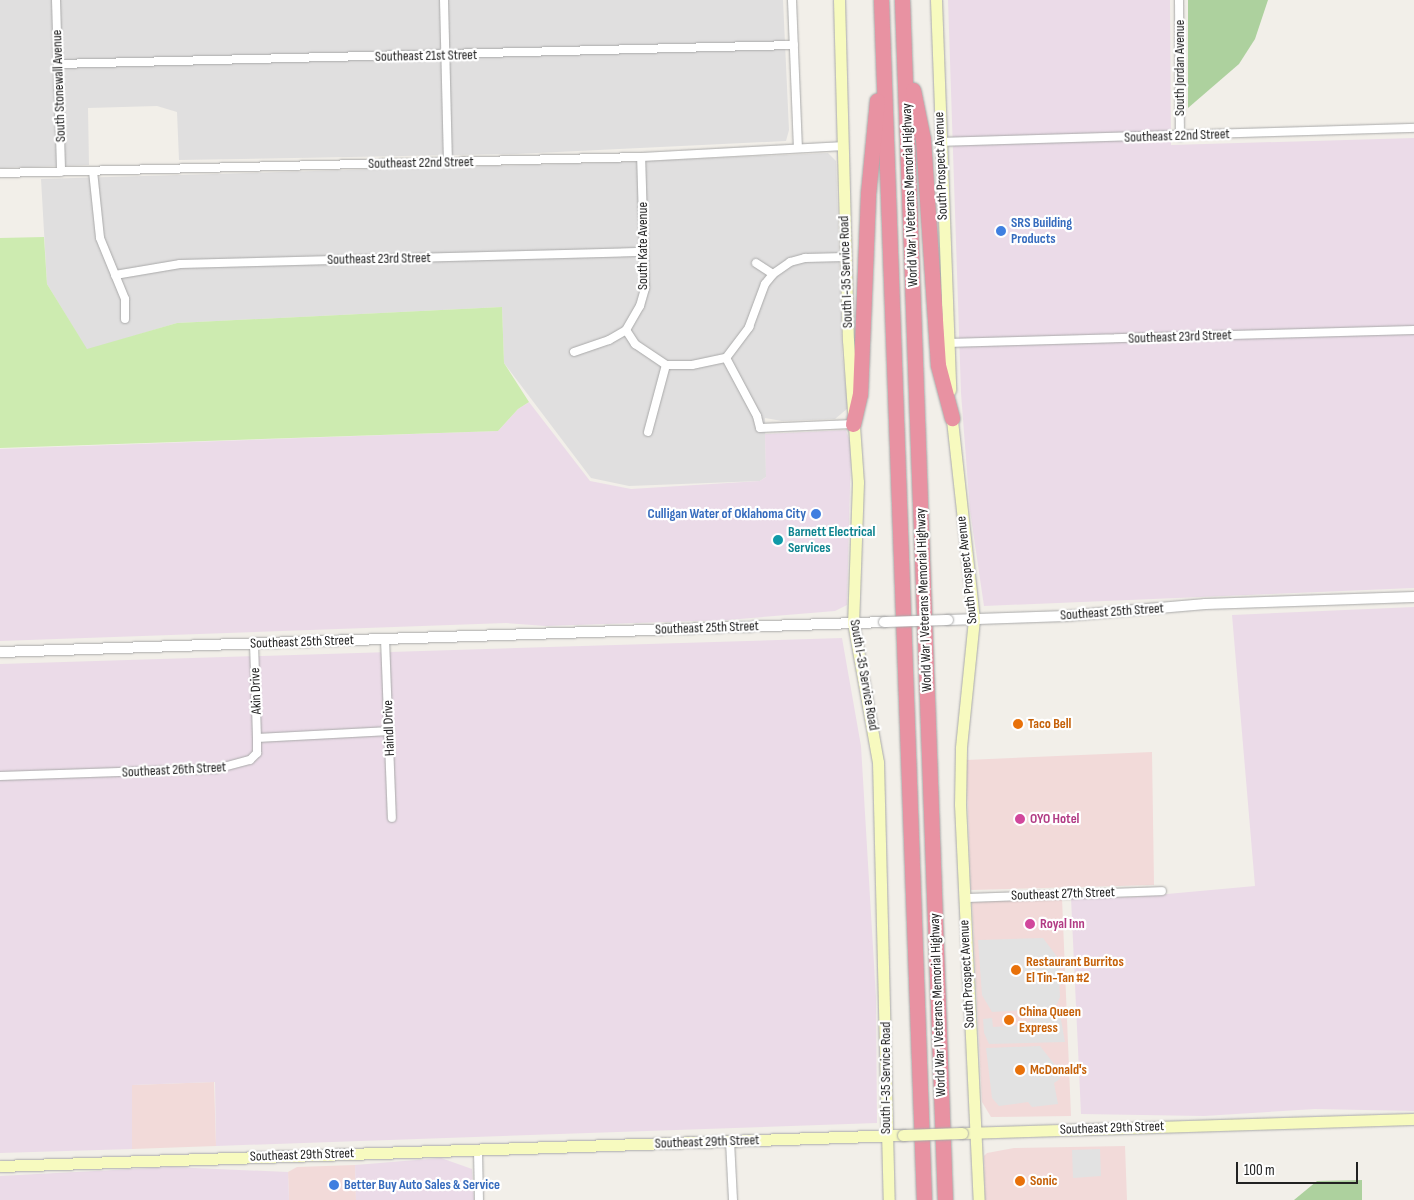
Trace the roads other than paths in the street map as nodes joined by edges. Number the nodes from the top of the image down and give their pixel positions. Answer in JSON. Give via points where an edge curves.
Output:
{"nodes":[{"id":1,"x":56,"y":0,"type":"edge"},
{"id":2,"x":444,"y":0,"type":"edge"},
{"id":3,"x":792,"y":0,"type":"edge"},
{"id":4,"x":839,"y":0,"type":"edge"},
{"id":5,"x":881,"y":0,"type":"edge"},
{"id":6,"x":902,"y":0,"type":"edge"},
{"id":7,"x":936,"y":0,"type":"edge"},
{"id":8,"x":1179,"y":0,"type":"edge"},
{"id":9,"x":883,"y":41,"type":"junction"},
{"id":10,"x":904,"y":44,"type":"junction"},
{"id":11,"x":794,"y":45,"type":"junction"},
{"id":12,"x":444,"y":55,"type":"junction"},
{"id":13,"x":58,"y":64,"type":"junction"},
{"id":14,"x":1414,"y":128,"type":"edge"},
{"id":15,"x":1180,"y":136,"type":"junction"},
{"id":16,"x":941,"y":142,"type":"junction"},
{"id":17,"x":841,"y":146,"type":"junction"},
{"id":18,"x":798,"y":148,"type":"junction"},
{"id":19,"x":641,"y":157,"type":"junction"},
{"id":20,"x":448,"y":162,"type":"junction"},
{"id":21,"x":93,"y":171,"type":"junction"},
{"id":22,"x":61,"y":172,"type":"junction"},
{"id":23,"x":0,"y":173,"type":"edge"},
{"id":24,"x":644,"y":252,"type":"junction"},
{"id":25,"x":845,"y":257,"type":"junction"},
{"id":26,"x":756,"y":263,"type":"dead end"},
{"id":27,"x":773,"y":274,"type":"junction"},
{"id":28,"x":115,"y":275,"type":"junction"},
{"id":29,"x":125,"y":319,"type":"dead end"},
{"id":30,"x":626,"y":330,"type":"junction"},
{"id":31,"x":1414,"y":330,"type":"edge"},
{"id":32,"x":947,"y":344,"type":"junction"},
{"id":33,"x":574,"y":352,"type":"dead end"},
{"id":34,"x":726,"y":358,"type":"junction"},
{"id":35,"x":666,"y":365,"type":"junction"},
{"id":36,"x":952,"y":418,"type":"junction"},
{"id":37,"x":854,"y":424,"type":"junction"},
{"id":38,"x":648,"y":432,"type":"dead end"},
{"id":39,"x":1414,"y":596,"type":"edge"},
{"id":40,"x":974,"y":619,"type":"junction"},
{"id":41,"x":853,"y":622,"type":"junction"},
{"id":42,"x":386,"y":639,"type":"junction"},
{"id":43,"x":254,"y":643,"type":"junction"},
{"id":44,"x":0,"y":652,"type":"edge"},
{"id":45,"x":390,"y":731,"type":"junction"},
{"id":46,"x":257,"y":738,"type":"junction"},
{"id":47,"x":0,"y":776,"type":"edge"},
{"id":48,"x":392,"y":818,"type":"dead end"},
{"id":49,"x":1162,"y":890,"type":"dead end"},
{"id":50,"x":964,"y":898,"type":"junction"},
{"id":51,"x":1414,"y":1119,"type":"edge"},
{"id":52,"x":977,"y":1132,"type":"junction"},
{"id":53,"x":886,"y":1135,"type":"junction"},
{"id":54,"x":730,"y":1141,"type":"junction"},
{"id":55,"x":478,"y":1150,"type":"junction"},
{"id":56,"x":0,"y":1166,"type":"edge"},
{"id":57,"x":479,"y":1200,"type":"edge"},
{"id":58,"x":733,"y":1200,"type":"edge"},
{"id":59,"x":889,"y":1200,"type":"edge"},
{"id":60,"x":924,"y":1200,"type":"edge"},
{"id":61,"x":945,"y":1200,"type":"edge"},
{"id":62,"x":979,"y":1200,"type":"edge"}],
"edges":[{"from":1,"to":13,"type":"street","name":"South Stonewall Avenue"},
{"from":2,"to":12,"type":"street"},
{"from":3,"to":11,"type":"street"},
{"from":4,"to":17,"type":"main road","name":"South I-35 Service Road"},
{"from":5,"to":9,"type":"highway","name":"World War I Veterans Memorial Highway"},
{"from":6,"to":10,"type":"highway","name":"World War I Veterans Memorial Highway"},
{"from":7,"to":16,"type":"main road","name":"South Prospect Avenue"},
{"from":8,"to":15,"type":"street","name":"South Jordan Avenue"},
{"from":9,"to":37,"type":"highway","via":[[868,194],[860,394]]},
{"from":9,"to":60,"type":"highway","name":"World War I Veterans Memorial Highway"},
{"from":10,"to":36,"type":"highway","via":[[923,138],[940,379]]},
{"from":10,"to":61,"type":"highway","name":"World War I Veterans Memorial Highway"},
{"from":11,"to":12,"type":"street","name":"Southeast 21st Street"},
{"from":11,"to":18,"type":"street"},
{"from":12,"to":13,"type":"street","name":"Southeast 21st Street"},
{"from":12,"to":20,"type":"street"},
{"from":13,"to":22,"type":"street","name":"South Stonewall Avenue"},
{"from":14,"to":15,"type":"street","name":"Southeast 22nd Street"},
{"from":15,"to":16,"type":"street","name":"Southeast 22nd Street"},
{"from":16,"to":32,"type":"main road","name":"South Prospect Avenue"},
{"from":17,"to":18,"type":"street","name":"Southeast 22nd Street"},
{"from":17,"to":25,"type":"main road","name":"South I-35 Service Road"},
{"from":18,"to":19,"type":"street","name":"Southeast 22nd Street"},
{"from":19,"to":20,"type":"street","name":"Southeast 22nd Street"},
{"from":19,"to":24,"type":"street","name":"South Kate Avenue"},
{"from":20,"to":21,"type":"street","name":"Southeast 22nd Street"},
{"from":21,"to":22,"type":"street","name":"Southeast 22nd Street"},
{"from":21,"to":28,"type":"street","via":[[100,238]]},
{"from":22,"to":23,"type":"street","name":"Southeast 22nd Street"},
{"from":24,"to":28,"type":"street","name":"Southeast 23rd Street","via":[[180,264]]},
{"from":24,"to":30,"type":"street","name":"South Kate Avenue","via":[[645,288],[640,306]]},
{"from":25,"to":27,"type":"street","via":[[805,258],[790,262]]},
{"from":25,"to":37,"type":"main road","name":"South I-35 Service Road"},
{"from":26,"to":27,"type":"street"},
{"from":27,"to":34,"type":"street","via":[[765,284],[750,327]]},
{"from":28,"to":29,"type":"street","via":[[125,298]]},
{"from":30,"to":33,"type":"street","via":[[609,340]]},
{"from":30,"to":35,"type":"street","via":[[635,344]]},
{"from":31,"to":32,"type":"street","name":"Southeast 23rd Street"},
{"from":32,"to":36,"type":"main road","name":"South Prospect Avenue"},
{"from":34,"to":35,"type":"street","via":[[692,365]]},
{"from":34,"to":37,"type":"street","via":[[757,416],[760,428]]},
{"from":35,"to":38,"type":"street"},
{"from":36,"to":40,"type":"main road","name":"South Prospect Avenue"},
{"from":37,"to":41,"type":"main road","name":"South I-35 Service Road","via":[[858,482]]},
{"from":39,"to":40,"type":"street","name":"Southeast 25th Street","via":[[1205,604],[1066,616]]},
{"from":40,"to":41,"type":"street","name":"Southeast 25th Street","bridge":true},
{"from":40,"to":50,"type":"main road","name":"South Prospect Avenue","via":[[960,772]]},
{"from":41,"to":42,"type":"street","name":"Southeast 25th Street"},
{"from":41,"to":53,"type":"main road","name":"South I-35 Service Road","via":[[878,762],[886,998]]},
{"from":42,"to":43,"type":"street","name":"Southeast 25th Street"},
{"from":42,"to":45,"type":"street","name":"Haindl Drive"},
{"from":43,"to":44,"type":"street","name":"Southeast 25th Street"},
{"from":43,"to":46,"type":"street","name":"Akin Drive"},
{"from":45,"to":46,"type":"street"},
{"from":45,"to":48,"type":"street","name":"Haindl Drive"},
{"from":46,"to":47,"type":"street","name":"Southeast 26th Street","via":[[257,753],[250,760],[233,767]]},
{"from":49,"to":50,"type":"street","name":"Southeast 27th Street"},
{"from":50,"to":52,"type":"main road","name":"South Prospect Avenue"},
{"from":51,"to":52,"type":"main road","name":"Southeast 29th Street"},
{"from":52,"to":53,"type":"main road","name":"Southeast 29th Street","bridge":true},
{"from":52,"to":62,"type":"main road","name":"South Prospect Avenue"},
{"from":53,"to":54,"type":"main road","name":"Southeast 29th Street"},
{"from":53,"to":59,"type":"main road","name":"South I-35 Service Road"},
{"from":54,"to":55,"type":"main road","name":"Southeast 29th Street"},
{"from":54,"to":58,"type":"street"},
{"from":55,"to":56,"type":"main road","name":"Southeast 29th Street"},
{"from":55,"to":57,"type":"street"}]}
